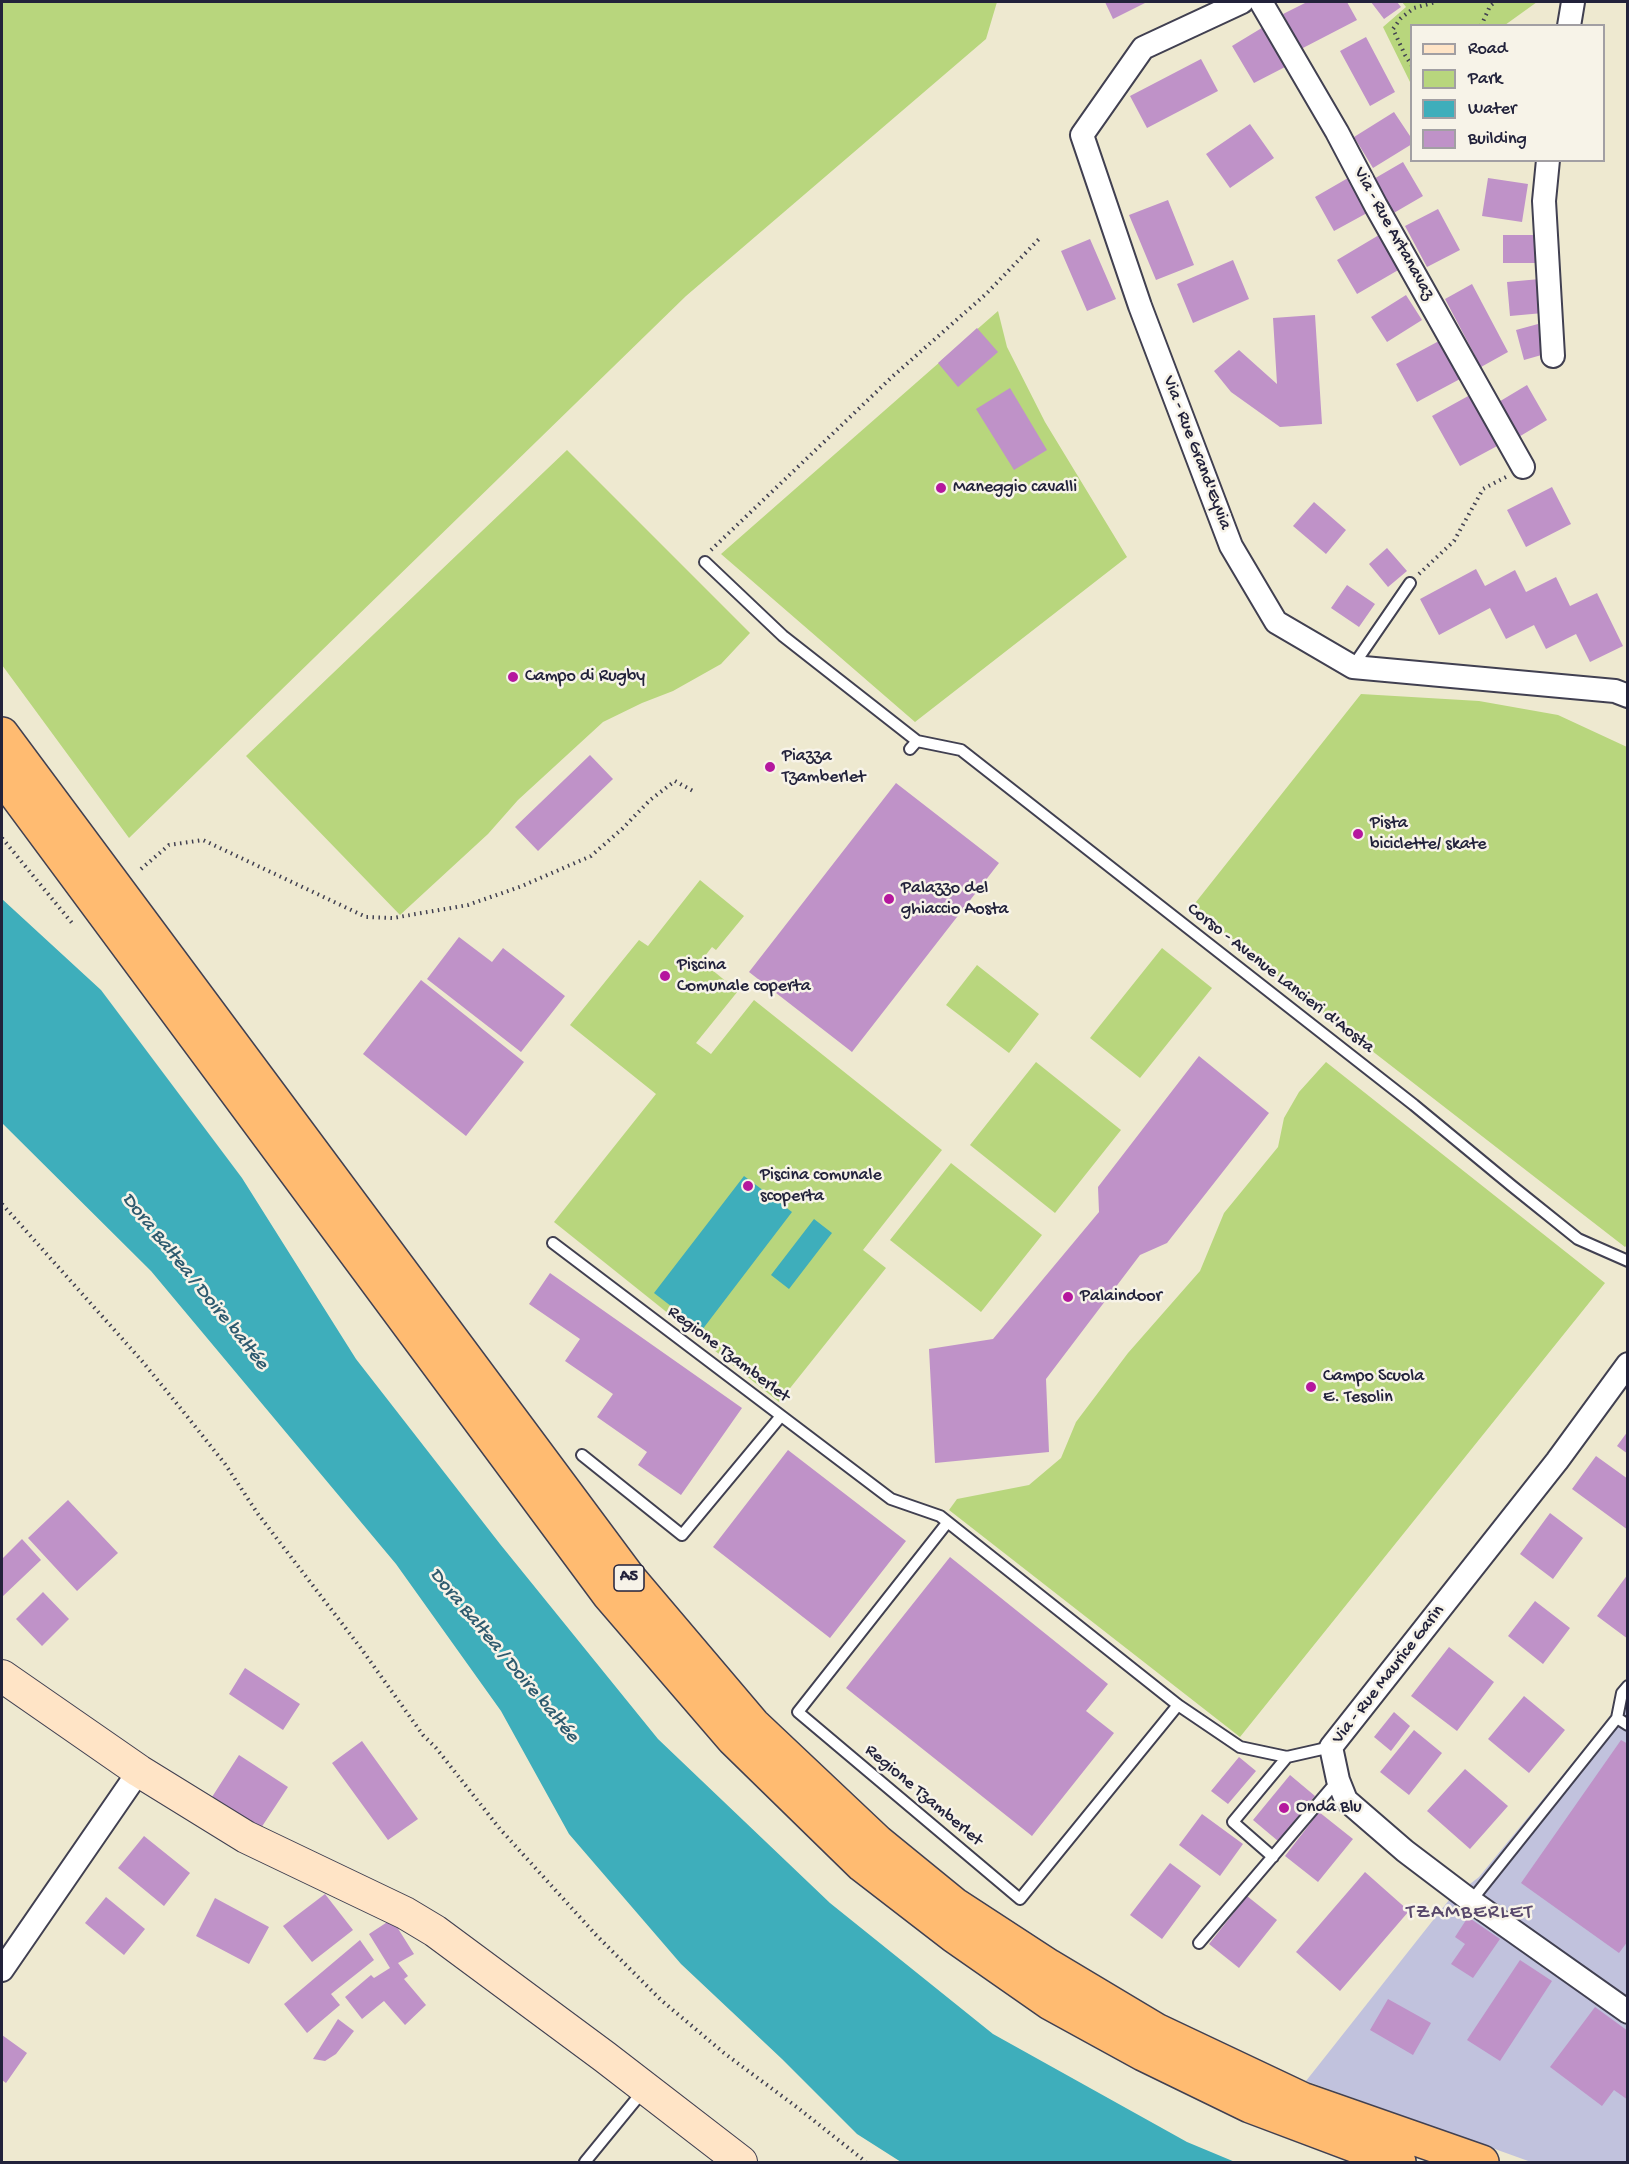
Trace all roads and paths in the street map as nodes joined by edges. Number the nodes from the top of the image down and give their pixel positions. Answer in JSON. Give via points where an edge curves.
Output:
{"nodes":[{"id":1,"x":1242,"y":2,"type":"edge"},
{"id":2,"x":1261,"y":2,"type":"edge"},
{"id":3,"x":1436,"y":2,"type":"edge"},
{"id":4,"x":1495,"y":2,"type":"edge"},
{"id":5,"x":1573,"y":2,"type":"edge"},
{"id":6,"x":1482,"y":24,"type":"edge"},
{"id":7,"x":1569,"y":24,"type":"edge"},
{"id":8,"x":1410,"y":63,"type":"edge"},
{"id":9,"x":1548,"y":162,"type":"edge"},
{"id":10,"x":1039,"y":239,"type":"dead end"},
{"id":11,"x":1553,"y":356,"type":"dead end"},
{"id":12,"x":1523,"y":467,"type":"joint"},
{"id":13,"x":705,"y":562,"type":"joint"},
{"id":14,"x":1410,"y":583,"type":"joint"},
{"id":15,"x":1353,"y":667,"type":"junction"},
{"id":16,"x":1628,"y":696,"type":"edge"},
{"id":17,"x":2,"y":734,"type":"edge"},
{"id":18,"x":2,"y":776,"type":"edge"},
{"id":19,"x":693,"y":791,"type":"dead end"},
{"id":20,"x":2,"y":838,"type":"edge"},
{"id":21,"x":141,"y":869,"type":"dead end"},
{"id":22,"x":72,"y":923,"type":"dead end"},
{"id":23,"x":2,"y":1204,"type":"edge"},
{"id":24,"x":553,"y":1243,"type":"dead end"},
{"id":25,"x":1628,"y":1261,"type":"edge"},
{"id":26,"x":1628,"y":1364,"type":"edge"},
{"id":27,"x":781,"y":1416,"type":"junction"},
{"id":28,"x":582,"y":1455,"type":"dead end"},
{"id":29,"x":947,"y":1523,"type":"junction"},
{"id":30,"x":2,"y":1676,"type":"edge"},
{"id":31,"x":1628,"y":1686,"type":"edge"},
{"id":32,"x":1178,"y":1705,"type":"junction"},
{"id":33,"x":1617,"y":1718,"type":"junction"},
{"id":34,"x":1628,"y":1725,"type":"edge"},
{"id":35,"x":1331,"y":1747,"type":"junction"},
{"id":36,"x":1287,"y":1757,"type":"junction"},
{"id":37,"x":139,"y":1771,"type":"junction"},
{"id":38,"x":1338,"y":1780,"type":"junction"},
{"id":39,"x":1273,"y":1857,"type":"junction"},
{"id":40,"x":1471,"y":1900,"type":"junction"},
{"id":41,"x":1199,"y":1943,"type":"dead end"},
{"id":42,"x":2,"y":1970,"type":"edge"},
{"id":43,"x":1628,"y":2012,"type":"edge"},
{"id":44,"x":645,"y":2088,"type":"junction"},
{"id":45,"x":585,"y":2163,"type":"edge"},
{"id":46,"x":741,"y":2163,"type":"edge"},
{"id":47,"x":866,"y":2163,"type":"edge"},
{"id":48,"x":1400,"y":2163,"type":"edge"},
{"id":49,"x":1482,"y":2163,"type":"edge"}],
"edges":[{"from":1,"to":15,"type":"street","name":"Via - Rue Grand'Eyvia","via":[[1143,48],[1082,135],[1140,306],[1231,546],[1276,622]]},
{"from":2,"to":12,"type":"street","name":"Via - Rue Artanavaz"},
{"from":3,"to":8,"type":"path","via":[[1414,8],[1393,29]]},
{"from":4,"to":6,"type":"path"},
{"from":5,"to":7,"type":"street"},
{"from":9,"to":11,"type":"street","via":[[1544,201]]},
{"from":10,"to":13,"type":"path","via":[[986,294],[893,376],[711,549]]},
{"from":12,"to":14,"type":"path","via":[[1483,489],[1454,541]]},
{"from":13,"to":25,"type":"lane","name":"Corso - Avenue Lancieri d'Aosta","via":[[792,644],[913,745],[961,750],[1414,1105],[1578,1239]]},
{"from":14,"to":15,"type":"lane"},
{"from":15,"to":16,"type":"street","name":"Via - Rue Grand'Eyvia","via":[[1615,691]]},
{"from":17,"to":49,"type":"highway","number":"A5","via":[[630,1579],[753,1724],[878,1842],[954,1904],[1049,1966],[1156,2030],[1302,2099]]},
{"from":18,"to":48,"type":"highway","number":"A5","via":[[609,1595],[733,1739],[862,1864],[954,1936],[1050,2003],[1250,2106]]},
{"from":19,"to":21,"type":"path","via":[[675,781],[591,856],[522,886],[468,905],[393,918],[366,917],[203,840],[169,845]]},
{"from":20,"to":22,"type":"path"},
{"from":23,"to":47,"type":"path","via":[[142,1361],[225,1464],[423,1735],[500,1829],[661,2000]]},
{"from":24,"to":27,"type":"lane","name":"Regione Tzamberlet"},
{"from":26,"to":35,"type":"street","name":"Via - Rue Maurice Garin","via":[[1557,1461]]},
{"from":27,"to":28,"type":"lane","via":[[682,1535]]},
{"from":27,"to":29,"type":"lane","name":"Regione Tzamberlet","via":[[891,1499],[939,1516]]},
{"from":29,"to":32,"type":"lane","name":"Regione Tzamberlet"},
{"from":29,"to":32,"type":"lane","name":"Regione Tzamberlet","via":[[798,1712],[1020,1899]]},
{"from":30,"to":37,"type":"main road"},
{"from":31,"to":33,"type":"lane","via":[[1622,1694]]},
{"from":32,"to":36,"type":"lane","name":"Regione Tzamberlet","via":[[1240,1747]]},
{"from":33,"to":34,"type":"lane"},
{"from":33,"to":40,"type":"lane"},
{"from":35,"to":36,"type":"lane","name":"Regione Tzamberlet"},
{"from":35,"to":38,"type":"street","name":"Via - Rue Maurice Garin"},
{"from":36,"to":39,"type":"lane","via":[[1233,1822]]},
{"from":37,"to":42,"type":"street"},
{"from":37,"to":44,"type":"main road","via":[[246,1837],[405,1912]]},
{"from":38,"to":39,"type":"lane"},
{"from":38,"to":40,"type":"street","name":"Via - Rue Maurice Garin","via":[[1346,1800]]},
{"from":39,"to":41,"type":"lane"},
{"from":40,"to":43,"type":"street","name":"Via - Rue Maurice Garin"},
{"from":44,"to":45,"type":"lane"},
{"from":44,"to":46,"type":"main road"}]}
